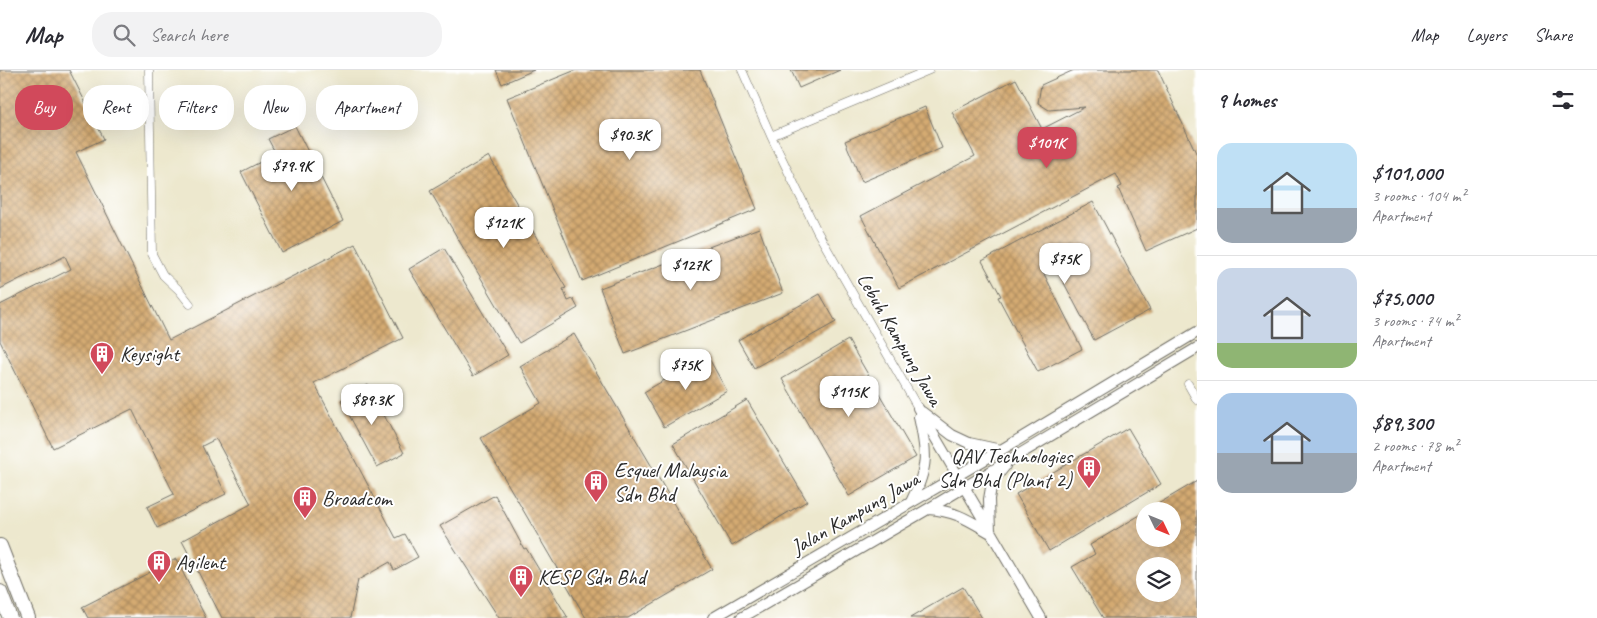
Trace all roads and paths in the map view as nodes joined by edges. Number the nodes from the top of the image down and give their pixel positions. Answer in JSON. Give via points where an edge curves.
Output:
{"nodes":[{"id":1,"x":149,"y":70,"type":"edge"},
{"id":2,"x":742,"y":70,"type":"edge"},
{"id":3,"x":929,"y":70,"type":"edge"},
{"id":4,"x":770,"y":136,"type":"junction"},
{"id":5,"x":190,"y":304,"type":"dead end"},
{"id":6,"x":1197,"y":332,"type":"edge"},
{"id":7,"x":1197,"y":348,"type":"edge"},
{"id":8,"x":1188,"y":384,"type":"dead end"},
{"id":9,"x":1197,"y":400,"type":"edge"},
{"id":10,"x":918,"y":408,"type":"junction"},
{"id":11,"x":1001,"y":450,"type":"junction"},
{"id":12,"x":1010,"y":460,"type":"junction"},
{"id":13,"x":957,"y":476,"type":"junction"},
{"id":14,"x":964,"y":487,"type":"junction"},
{"id":15,"x":911,"y":502,"type":"junction"},
{"id":16,"x":928,"y":509,"type":"junction"},
{"id":17,"x":990,"y":532,"type":"junction"},
{"id":18,"x":0,"y":546,"type":"edge"},
{"id":19,"x":0,"y":564,"type":"edge"},
{"id":20,"x":0,"y":592,"type":"edge"},
{"id":21,"x":10,"y":618,"type":"edge"},
{"id":22,"x":22,"y":618,"type":"edge"},
{"id":23,"x":28,"y":618,"type":"edge"},
{"id":24,"x":713,"y":618,"type":"edge"},
{"id":25,"x":741,"y":618,"type":"edge"},
{"id":26,"x":1041,"y":618,"type":"edge"}],
"edges":[{"from":1,"to":5,"type":"street","via":[[152,254],[163,275]]},
{"from":2,"to":4,"type":"street","name":"Lebuh Kampung Jawa"},
{"from":3,"to":4,"type":"street"},
{"from":4,"to":10,"type":"street","name":"Lebuh Kampung Jawa","via":[[817,231]]},
{"from":6,"to":11,"type":"street","name":"Jalan Kampung Jawa"},
{"from":7,"to":12,"type":"street","name":"Jalan Kampung Jawa"},
{"from":8,"to":9,"type":"street"},
{"from":10,"to":11,"type":"street","via":[[952,435],[969,443]]},
{"from":10,"to":13,"type":"street","name":"Lebuh Kampung Jawa"},
{"from":10,"to":15,"type":"street","via":[[926,449],[925,467]]},
{"from":11,"to":13,"type":"street","name":"Jalan Kampung Jawa"},
{"from":12,"to":14,"type":"street","name":"Jalan Kampung Jawa"},
{"from":12,"to":17,"type":"street","via":[[992,482]]},
{"from":13,"to":14,"type":"street","name":"Lebuh Kampung Jawa"},
{"from":13,"to":15,"type":"street","name":"Jalan Kampung Jawa"},
{"from":14,"to":16,"type":"street","name":"Jalan Kampung Jawa"},
{"from":14,"to":17,"type":"street","name":"Lebuh Kampung Jawa"},
{"from":15,"to":24,"type":"street","name":"Jalan Kampung Jawa"},
{"from":16,"to":17,"type":"street","via":[[964,517]]},
{"from":16,"to":25,"type":"street","name":"Jalan Kampung Jawa"},
{"from":17,"to":26,"type":"street","name":"Lebuh Kampung Jawa"},
{"from":18,"to":23,"type":"highway"},
{"from":19,"to":22,"type":"highway"},
{"from":20,"to":21,"type":"highway"}]}
